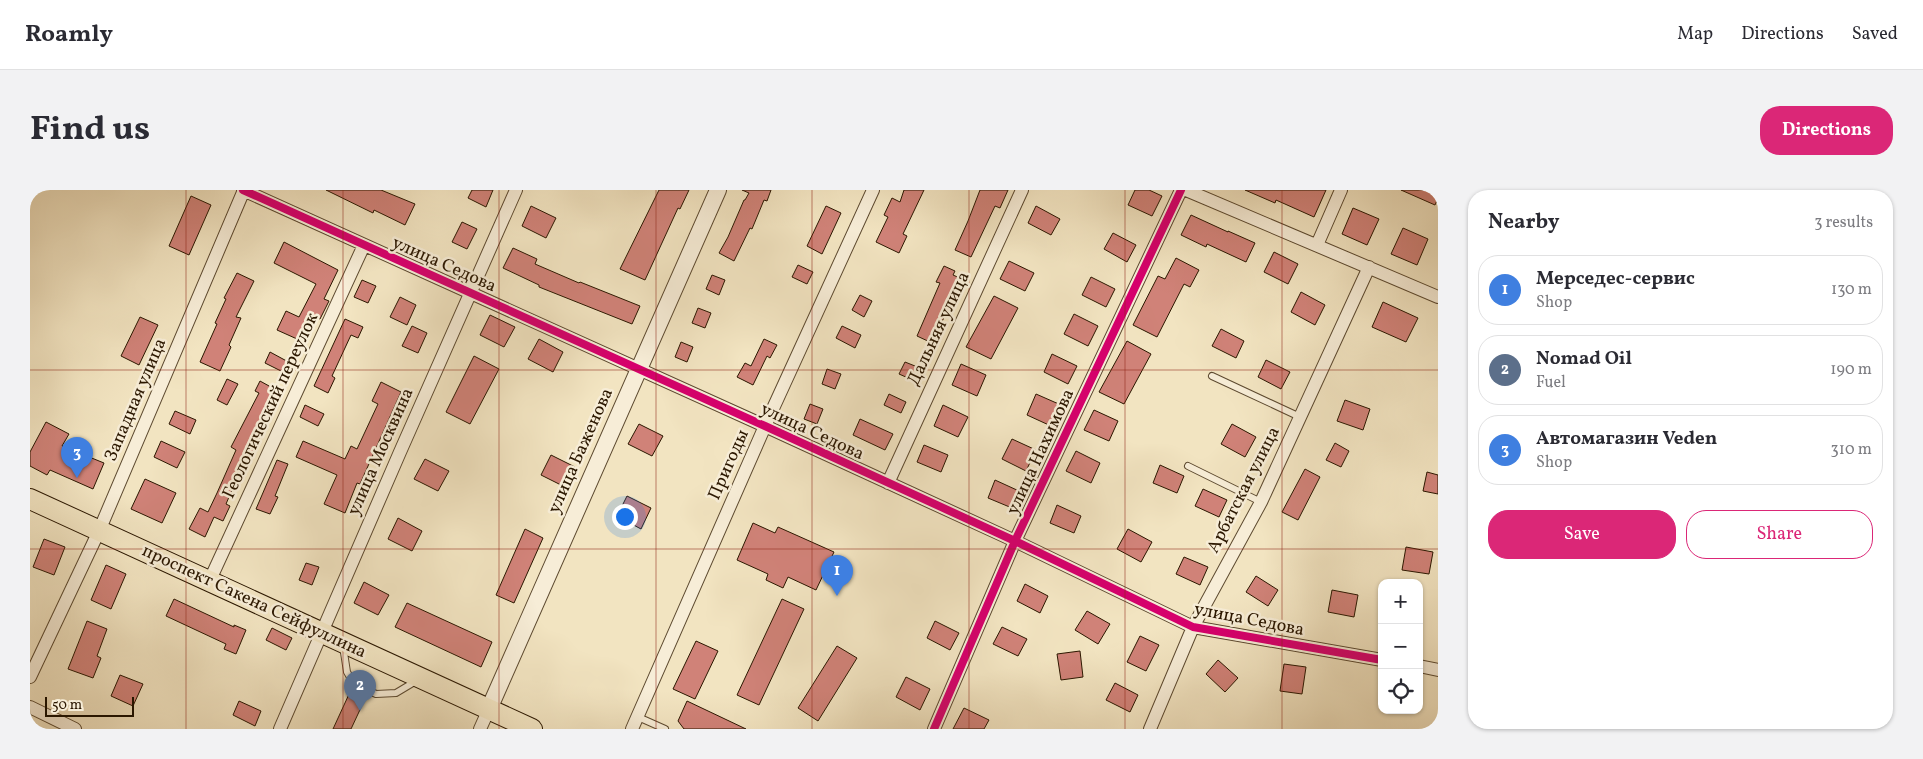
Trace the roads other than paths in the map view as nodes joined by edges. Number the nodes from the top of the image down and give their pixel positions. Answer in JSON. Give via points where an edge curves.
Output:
{"nodes":[{"id":1,"x":243,"y":190,"type":"edge"},
{"id":2,"x":516,"y":190,"type":"edge"},
{"id":3,"x":718,"y":190,"type":"edge"},
{"id":4,"x":873,"y":190,"type":"edge"},
{"id":5,"x":1022,"y":190,"type":"edge"},
{"id":6,"x":1181,"y":190,"type":"edge"},
{"id":7,"x":1186,"y":190,"type":"edge"},
{"id":8,"x":1341,"y":190,"type":"edge"},
{"id":9,"x":364,"y":245,"type":"junction"},
{"id":10,"x":1317,"y":245,"type":"junction"},
{"id":11,"x":1369,"y":267,"type":"junction"},
{"id":12,"x":470,"y":293,"type":"junction"},
{"id":13,"x":1438,"y":297,"type":"edge"},
{"id":14,"x":639,"y":370,"type":"junction"},
{"id":15,"x":1212,"y":376,"type":"dead end"},
{"id":16,"x":1300,"y":417,"type":"junction"},
{"id":17,"x":765,"y":426,"type":"junction"},
{"id":18,"x":1188,"y":466,"type":"dead end"},
{"id":19,"x":888,"y":483,"type":"junction"},
{"id":20,"x":30,"y":500,"type":"edge"},
{"id":21,"x":1261,"y":502,"type":"junction"},
{"id":22,"x":99,"y":531,"type":"junction"},
{"id":23,"x":1015,"y":542,"type":"junction"},
{"id":24,"x":209,"y":582,"type":"junction"},
{"id":25,"x":1193,"y":627,"type":"junction"},
{"id":26,"x":321,"y":633,"type":"junction"},
{"id":27,"x":342,"y":643,"type":"junction"},
{"id":28,"x":1378,"y":659,"type":"edge"},
{"id":29,"x":1423,"y":667,"type":"edge"},
{"id":30,"x":1438,"y":670,"type":"edge"},
{"id":31,"x":30,"y":677,"type":"edge"},
{"id":32,"x":420,"y":678,"type":"junction"},
{"id":33,"x":30,"y":707,"type":"edge"},
{"id":34,"x":489,"y":709,"type":"junction"},
{"id":35,"x":635,"y":723,"type":"edge"},
{"id":36,"x":75,"y":729,"type":"edge"},
{"id":37,"x":280,"y":729,"type":"edge"},
{"id":38,"x":480,"y":729,"type":"edge"},
{"id":39,"x":532,"y":729,"type":"edge"},
{"id":40,"x":664,"y":729,"type":"edge"},
{"id":41,"x":934,"y":729,"type":"edge"},
{"id":42,"x":1150,"y":729,"type":"edge"}],
"edges":[{"from":1,"to":9,"type":"street","name":"улица Седова"},
{"from":1,"to":22,"type":"street","name":"Западная улица"},
{"from":2,"to":12,"type":"street","name":"улица Москвина"},
{"from":3,"to":14,"type":"street","name":"улица Баженова"},
{"from":4,"to":17,"type":"street","name":"Пригоды"},
{"from":5,"to":19,"type":"street","name":"Дальняя улица"},
{"from":6,"to":23,"type":"street","name":"улица Нахимова"},
{"from":7,"to":10,"type":"street"},
{"from":8,"to":10,"type":"street"},
{"from":9,"to":12,"type":"street","name":"улица Седова"},
{"from":9,"to":24,"type":"street","name":"Геологический переулок"},
{"from":10,"to":11,"type":"street"},
{"from":11,"to":13,"type":"street"},
{"from":11,"to":16,"type":"street","name":"Арбатская улица"},
{"from":12,"to":14,"type":"street","name":"улица Седова"},
{"from":12,"to":26,"type":"street","name":"улица Москвина"},
{"from":14,"to":17,"type":"street","name":"улица Седова"},
{"from":14,"to":34,"type":"street","name":"улица Баженова"},
{"from":15,"to":16,"type":"lane"},
{"from":16,"to":21,"type":"street","name":"Арбатская улица"},
{"from":17,"to":19,"type":"street","name":"улица Седова"},
{"from":17,"to":35,"type":"street","name":"Пригоды"},
{"from":18,"to":21,"type":"lane"},
{"from":19,"to":23,"type":"street","name":"улица Седова"},
{"from":20,"to":22,"type":"main road","name":"проспект Сакена Сейфуллина"},
{"from":21,"to":25,"type":"street","name":"Арбатская улица"},
{"from":22,"to":24,"type":"main road","name":"проспект Сакена Сейфуллина"},
{"from":22,"to":31,"type":"street","name":"Западная улица"},
{"from":23,"to":25,"type":"street","name":"улица Седова"},
{"from":23,"to":41,"type":"street","name":"улица Нахимова"},
{"from":24,"to":26,"type":"main road","name":"проспект Сакена Сейфуллина"},
{"from":25,"to":28,"type":"street","name":"улица Седова"},
{"from":25,"to":42,"type":"street","name":"Арбатская улица"},
{"from":26,"to":27,"type":"main road","name":"проспект Сакена Сейфуллина"},
{"from":26,"to":37,"type":"street","name":"улица Москвина"},
{"from":27,"to":32,"type":"main road","name":"проспект Сакена Сейфуллина"},
{"from":27,"to":32,"type":"lane","via":[[347,672],[354,684],[376,694],[396,693]]},
{"from":29,"to":30,"type":"street"},
{"from":32,"to":34,"type":"main road","name":"проспект Сакена Сейфуллина"},
{"from":33,"to":36,"type":"street"},
{"from":34,"to":38,"type":"street","name":"улица Баженова"},
{"from":34,"to":39,"type":"main road","name":"проспект Сакена Сейфуллина"},
{"from":35,"to":40,"type":"lane"}]}
